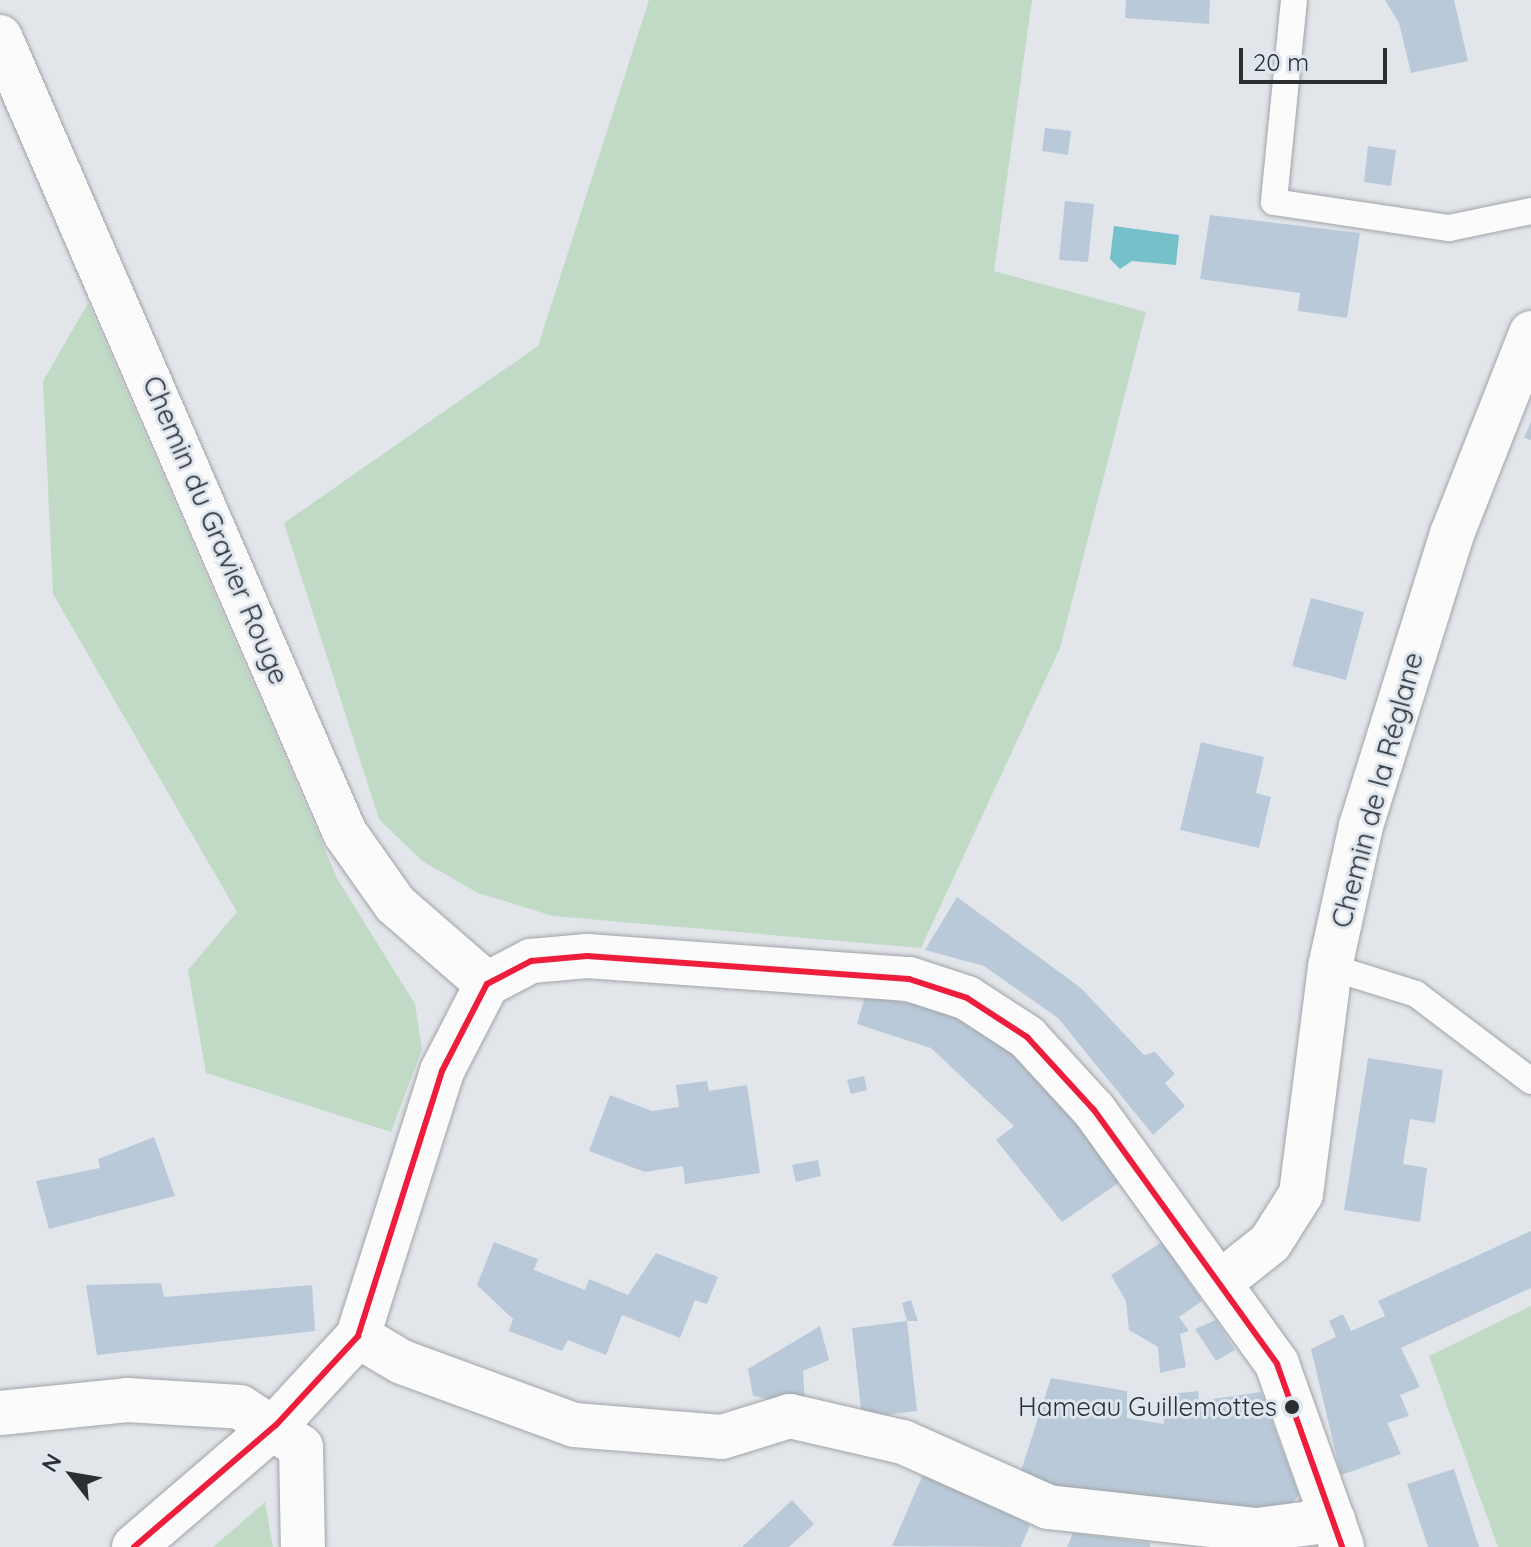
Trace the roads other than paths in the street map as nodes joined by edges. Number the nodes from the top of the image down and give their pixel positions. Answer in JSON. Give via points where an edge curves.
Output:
{"nodes":[{"id":1,"x":1294,"y":0,"type":"edge"},
{"id":2,"x":0,"y":37,"type":"edge"},
{"id":3,"x":1531,"y":211,"type":"edge"},
{"id":4,"x":1531,"y":333,"type":"edge"},
{"id":5,"x":1330,"y":967,"type":"junction"},
{"id":6,"x":487,"y":984,"type":"junction"},
{"id":7,"x":1531,"y":1081,"type":"edge"},
{"id":8,"x":1222,"y":1281,"type":"junction"},
{"id":9,"x":358,"y":1336,"type":"junction"},
{"id":10,"x":0,"y":1413,"type":"edge"},
{"id":11,"x":276,"y":1425,"type":"junction"},
{"id":12,"x":1337,"y":1534,"type":"edge"},
{"id":13,"x":134,"y":1547,"type":"edge"},
{"id":14,"x":303,"y":1547,"type":"edge"}],
"edges":[{"from":1,"to":3,"type":"lane","via":[[1274,202],[1449,228]]},
{"from":2,"to":6,"type":"street","name":"Chemin du Gravier Rouge","via":[[345,833],[395,904]]},
{"from":4,"to":5,"type":"street","name":"Chemin de la Réglane","via":[[1452,534],[1361,826]]},
{"from":5,"to":7,"type":"lane","via":[[1416,994],[1497,1048]]},
{"from":5,"to":8,"type":"street","name":"Chemin de la Réglane","via":[[1301,1194],[1270,1243]]},
{"from":6,"to":8,"type":"street","via":[[531,961],[587,956],[909,979],[967,998],[1027,1037],[1094,1110]]},
{"from":6,"to":9,"type":"street","via":[[442,1071]]},
{"from":8,"to":12,"type":"street","via":[[1277,1364]]},
{"from":9,"to":11,"type":"street"},
{"from":9,"to":12,"type":"street","via":[[402,1362],[574,1425],[722,1437],[790,1416],[903,1442],[1048,1507]]},
{"from":10,"to":11,"type":"street","via":[[127,1400],[213,1402]]},
{"from":11,"to":13,"type":"street"},
{"from":11,"to":14,"type":"street","via":[[301,1447]]}]}
